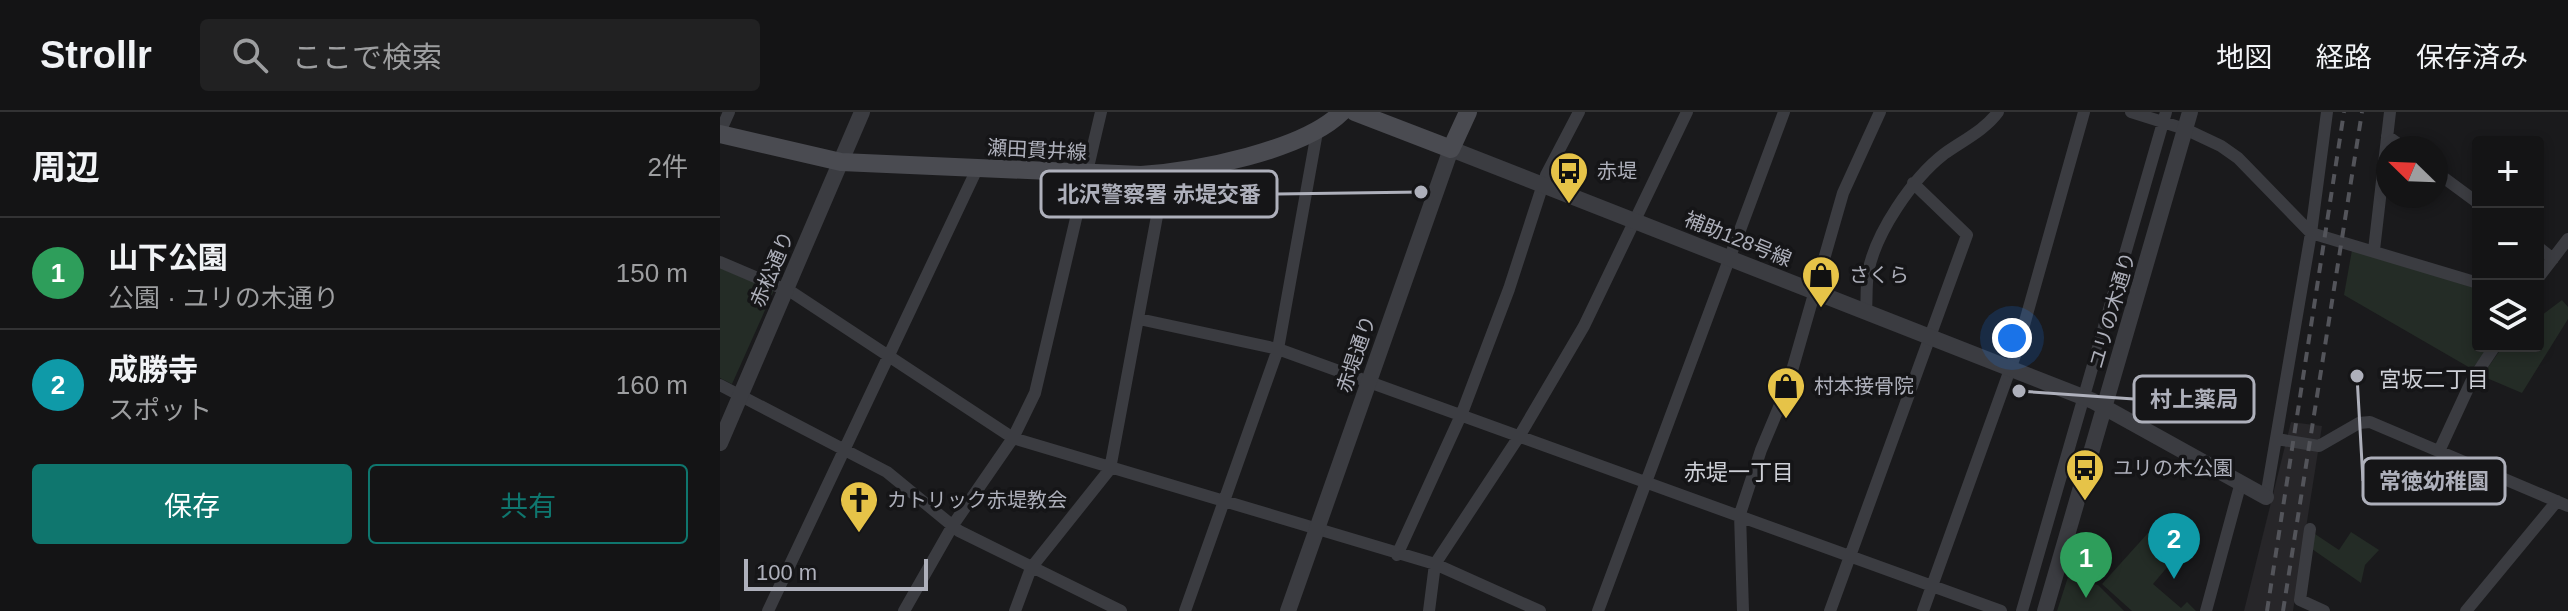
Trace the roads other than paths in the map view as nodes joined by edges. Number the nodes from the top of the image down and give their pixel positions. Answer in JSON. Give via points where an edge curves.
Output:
{"nodes":[{"id":1,"x":729,"y":112,"type":"edge"},
{"id":2,"x":862,"y":112,"type":"edge"},
{"id":3,"x":1101,"y":112,"type":"edge"},
{"id":4,"x":1342,"y":112,"type":"edge"},
{"id":5,"x":1355,"y":112,"type":"edge"},
{"id":6,"x":1468,"y":112,"type":"edge"},
{"id":7,"x":1579,"y":112,"type":"edge"},
{"id":8,"x":1687,"y":112,"type":"edge"},
{"id":9,"x":1784,"y":112,"type":"edge"},
{"id":10,"x":1880,"y":112,"type":"edge"},
{"id":11,"x":1998,"y":112,"type":"edge"},
{"id":12,"x":2084,"y":112,"type":"edge"},
{"id":13,"x":2131,"y":112,"type":"edge"},
{"id":14,"x":2190,"y":112,"type":"edge"},
{"id":15,"x":2327,"y":112,"type":"edge"},
{"id":16,"x":2390,"y":112,"type":"edge"},
{"id":17,"x":2165,"y":117,"type":"edge"},
{"id":18,"x":2185,"y":129,"type":"junction"},
{"id":19,"x":1317,"y":132,"type":"junction"},
{"id":20,"x":720,"y":133,"type":"edge"},
{"id":21,"x":2387,"y":136,"type":"edge"},
{"id":22,"x":1451,"y":149,"type":"junction"},
{"id":23,"x":841,"y":162,"type":"junction"},
{"id":24,"x":977,"y":169,"type":"junction"},
{"id":25,"x":1165,"y":173,"type":"junction"},
{"id":26,"x":1086,"y":175,"type":"junction"},
{"id":27,"x":2448,"y":181,"type":"edge"},
{"id":28,"x":1913,"y":183,"type":"junction"},
{"id":29,"x":1544,"y":186,"type":"junction"},
{"id":30,"x":2472,"y":199,"type":"edge"},
{"id":31,"x":2379,"y":208,"type":"edge"},
{"id":32,"x":1635,"y":219,"type":"junction"},
{"id":33,"x":2311,"y":233,"type":"junction"},
{"id":34,"x":2568,"y":239,"type":"edge"},
{"id":35,"x":2374,"y":250,"type":"junction"},
{"id":36,"x":2544,"y":252,"type":"edge"},
{"id":37,"x":1730,"y":257,"type":"junction"},
{"id":38,"x":2553,"y":259,"type":"junction"},
{"id":39,"x":720,"y":262,"type":"edge"},
{"id":40,"x":2544,"y":270,"type":"edge"},
{"id":41,"x":2472,"y":281,"type":"edge"},
{"id":42,"x":785,"y":289,"type":"junction"},
{"id":43,"x":1814,"y":291,"type":"junction"},
{"id":44,"x":1866,"y":310,"type":"junction"},
{"id":45,"x":1139,"y":319,"type":"junction"},
{"id":46,"x":1929,"y":335,"type":"junction"},
{"id":47,"x":1278,"y":349,"type":"junction"},
{"id":48,"x":2491,"y":352,"type":"edge"},
{"id":49,"x":888,"y":357,"type":"junction"},
{"id":50,"x":2010,"y":367,"type":"junction"},
{"id":51,"x":1370,"y":381,"type":"junction"},
{"id":52,"x":720,"y":385,"type":"edge"},
{"id":53,"x":740,"y":396,"type":"junction"},
{"id":54,"x":2085,"y":397,"type":"junction"},
{"id":55,"x":2105,"y":406,"type":"junction"},
{"id":56,"x":1462,"y":413,"type":"junction"},
{"id":57,"x":1520,"y":435,"type":"junction"},
{"id":58,"x":1013,"y":438,"type":"junction"},
{"id":59,"x":2277,"y":439,"type":"junction"},
{"id":60,"x":720,"y":443,"type":"edge"},
{"id":61,"x":2440,"y":449,"type":"junction"},
{"id":62,"x":845,"y":450,"type":"junction"},
{"id":63,"x":1110,"y":469,"type":"junction"},
{"id":64,"x":1646,"y":481,"type":"junction"},
{"id":65,"x":2241,"y":482,"type":"junction"},
{"id":66,"x":2266,"y":497,"type":"joint"},
{"id":67,"x":1224,"y":503,"type":"junction"},
{"id":68,"x":2563,"y":503,"type":"edge"},
{"id":69,"x":1740,"y":514,"type":"junction"},
{"id":70,"x":953,"y":525,"type":"junction"},
{"id":71,"x":2310,"y":529,"type":"dead end"},
{"id":72,"x":1317,"y":530,"type":"junction"},
{"id":73,"x":1851,"y":554,"type":"junction"},
{"id":74,"x":1397,"y":555,"type":"junction"},
{"id":75,"x":1435,"y":564,"type":"junction"},
{"id":76,"x":1031,"y":568,"type":"junction"},
{"id":77,"x":1932,"y":584,"type":"junction"},
{"id":78,"x":768,"y":611,"type":"edge"},
{"id":79,"x":904,"y":611,"type":"edge"},
{"id":80,"x":1015,"y":611,"type":"edge"},
{"id":81,"x":1121,"y":611,"type":"edge"},
{"id":82,"x":1185,"y":611,"type":"edge"},
{"id":83,"x":1288,"y":611,"type":"edge"},
{"id":84,"x":1429,"y":611,"type":"edge"},
{"id":85,"x":1540,"y":611,"type":"edge"},
{"id":86,"x":1598,"y":611,"type":"edge"},
{"id":87,"x":1743,"y":611,"type":"edge"},
{"id":88,"x":1830,"y":611,"type":"edge"},
{"id":89,"x":1923,"y":611,"type":"edge"},
{"id":90,"x":2001,"y":611,"type":"edge"},
{"id":91,"x":2022,"y":611,"type":"edge"},
{"id":92,"x":2045,"y":611,"type":"edge"},
{"id":93,"x":2206,"y":611,"type":"edge"},
{"id":94,"x":2324,"y":611,"type":"edge"},
{"id":95,"x":2466,"y":611,"type":"edge"}],
"edges":[{"from":1,"to":20,"type":"street"},
{"from":2,"to":23,"type":"street","name":"赤松通り"},
{"from":3,"to":26,"type":"street"},
{"from":4,"to":19,"type":"main road","name":"瀬田貫井線"},
{"from":5,"to":22,"type":"main road"},
{"from":6,"to":22,"type":"main road","name":"赤堤通り"},
{"from":7,"to":29,"type":"street"},
{"from":8,"to":32,"type":"street"},
{"from":9,"to":37,"type":"street"},
{"from":10,"to":43,"type":"street","via":[[1843,193]]},
{"from":11,"to":28,"type":"street"},
{"from":12,"to":50,"type":"street"},
{"from":13,"to":17,"type":"street"},
{"from":14,"to":18,"type":"street","name":"ユリの木通り"},
{"from":15,"to":33,"type":"street"},
{"from":16,"to":21,"type":"street"},
{"from":17,"to":18,"type":"street"},
{"from":17,"to":54,"type":"street"},
{"from":18,"to":33,"type":"street","via":[[2238,158]]},
{"from":18,"to":55,"type":"street","name":"ユリの木通り"},
{"from":19,"to":25,"type":"main road","name":"瀬田貫井線","via":[[1239,158]]},
{"from":19,"to":47,"type":"street"},
{"from":20,"to":23,"type":"main road","name":"瀬田貫井線"},
{"from":22,"to":29,"type":"street","name":"補助128号線"},
{"from":22,"to":51,"type":"street","name":"赤堤通り"},
{"from":23,"to":24,"type":"main road","name":"瀬田貫井線"},
{"from":23,"to":42,"type":"street","name":"赤松通り"},
{"from":24,"to":26,"type":"main road","name":"瀬田貫井線"},
{"from":24,"to":49,"type":"street"},
{"from":25,"to":26,"type":"main road","name":"瀬田貫井線"},
{"from":25,"to":45,"type":"street"},
{"from":26,"to":58,"type":"street","via":[[1035,393]]},
{"from":27,"to":30,"type":"street"},
{"from":28,"to":44,"type":"street","via":[[1868,271]]},
{"from":28,"to":46,"type":"street","via":[[1967,235]]},
{"from":29,"to":32,"type":"street","name":"補助128号線"},
{"from":29,"to":56,"type":"street"},
{"from":31,"to":35,"type":"street"},
{"from":32,"to":37,"type":"street","name":"補助128号線"},
{"from":32,"to":57,"type":"street","via":[[1584,326]]},
{"from":33,"to":35,"type":"street"},
{"from":33,"to":59,"type":"street"},
{"from":34,"to":38,"type":"street"},
{"from":35,"to":41,"type":"street"},
{"from":36,"to":38,"type":"street"},
{"from":37,"to":43,"type":"street","name":"補助128号線"},
{"from":37,"to":64,"type":"street"},
{"from":38,"to":40,"type":"street"},
{"from":39,"to":42,"type":"street"},
{"from":42,"to":49,"type":"street"},
{"from":42,"to":53,"type":"street","name":"赤松通り"},
{"from":43,"to":44,"type":"street","name":"補助128号線"},
{"from":43,"to":69,"type":"street","via":[[1787,388]]},
{"from":44,"to":46,"type":"street","name":"補助128号線"},
{"from":45,"to":47,"type":"street"},
{"from":45,"to":63,"type":"street"},
{"from":46,"to":50,"type":"street","name":"補助128号線"},
{"from":46,"to":73,"type":"street"},
{"from":47,"to":51,"type":"street"},
{"from":47,"to":67,"type":"street"},
{"from":48,"to":61,"type":"street"},
{"from":49,"to":58,"type":"street"},
{"from":49,"to":62,"type":"street"},
{"from":50,"to":54,"type":"street","name":"補助128号線"},
{"from":50,"to":77,"type":"street"},
{"from":51,"to":56,"type":"street"},
{"from":51,"to":72,"type":"street","name":"赤堤通り"},
{"from":52,"to":53,"type":"street"},
{"from":53,"to":60,"type":"street","name":"赤松通り"},
{"from":53,"to":62,"type":"street"},
{"from":54,"to":55,"type":"street","name":"補助128号線"},
{"from":54,"to":91,"type":"street"},
{"from":55,"to":65,"type":"street","name":"補助128号線"},
{"from":55,"to":92,"type":"street","name":"ユリの木通り"},
{"from":56,"to":57,"type":"street"},
{"from":56,"to":74,"type":"street"},
{"from":57,"to":64,"type":"street"},
{"from":57,"to":75,"type":"street"},
{"from":58,"to":63,"type":"street"},
{"from":58,"to":70,"type":"street"},
{"from":59,"to":61,"type":"street","via":[[2319,446],[2370,422]]},
{"from":59,"to":66,"type":"street"},
{"from":61,"to":68,"type":"street"},
{"from":62,"to":70,"type":"street","via":[[887,472]]},
{"from":62,"to":78,"type":"street"},
{"from":63,"to":67,"type":"street"},
{"from":63,"to":76,"type":"street"},
{"from":64,"to":69,"type":"street"},
{"from":64,"to":86,"type":"street"},
{"from":65,"to":66,"type":"street","name":"補助128号線"},
{"from":65,"to":93,"type":"street"},
{"from":67,"to":72,"type":"street"},
{"from":67,"to":82,"type":"street"},
{"from":68,"to":95,"type":"street"},
{"from":69,"to":73,"type":"street"},
{"from":69,"to":87,"type":"street"},
{"from":70,"to":76,"type":"street"},
{"from":70,"to":79,"type":"street"},
{"from":71,"to":94,"type":"street","via":[[2300,600]]},
{"from":72,"to":74,"type":"street"},
{"from":72,"to":83,"type":"street","name":"赤堤通り"},
{"from":73,"to":77,"type":"street"},
{"from":73,"to":88,"type":"street"},
{"from":74,"to":75,"type":"street"},
{"from":75,"to":84,"type":"street"},
{"from":75,"to":85,"type":"street"},
{"from":76,"to":80,"type":"street"},
{"from":76,"to":81,"type":"street"},
{"from":77,"to":89,"type":"street"},
{"from":77,"to":90,"type":"street"}]}
